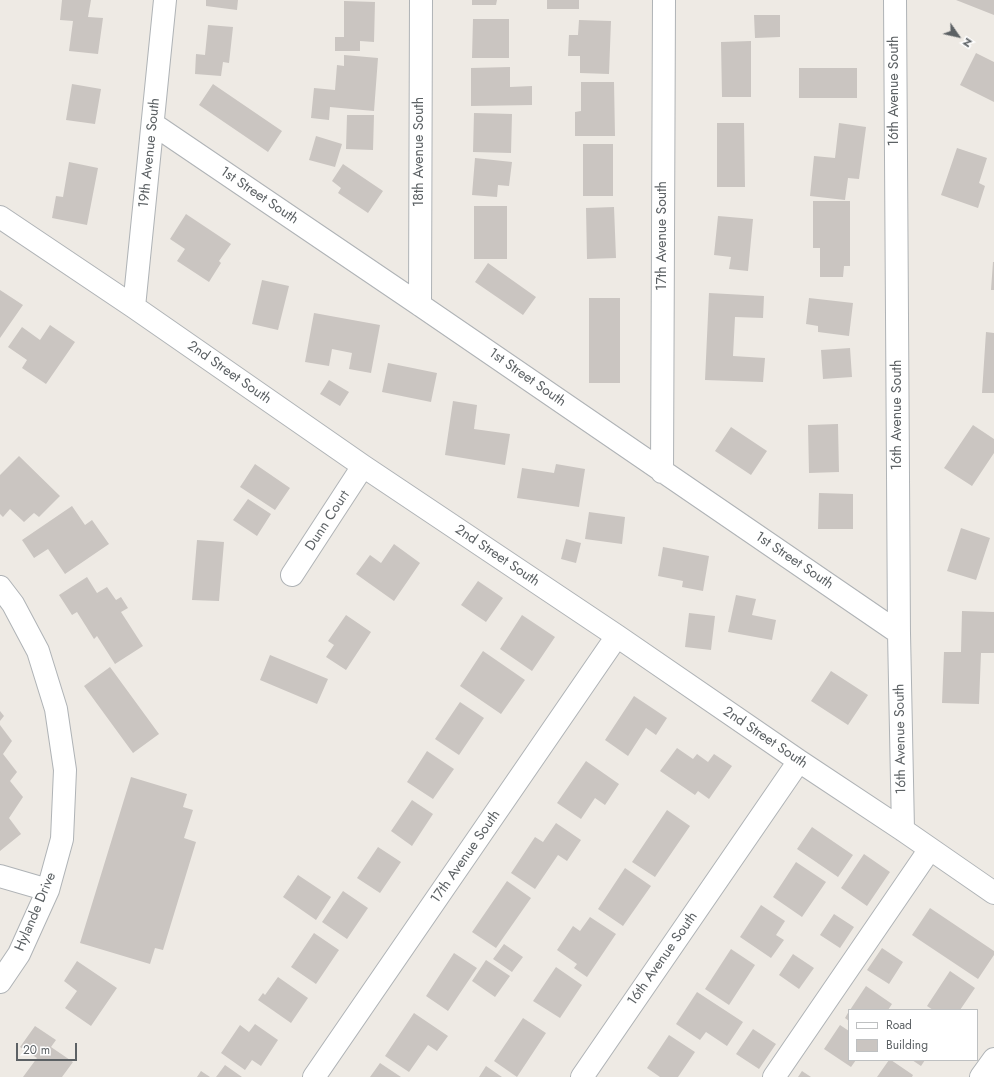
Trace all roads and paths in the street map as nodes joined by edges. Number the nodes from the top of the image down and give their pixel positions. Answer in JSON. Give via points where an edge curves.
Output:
{"nodes":[{"id":1,"x":165,"y":0,"type":"edge"},
{"id":2,"x":421,"y":0,"type":"edge"},
{"id":3,"x":664,"y":0,"type":"edge"},
{"id":4,"x":895,"y":0,"type":"edge"},
{"id":5,"x":153,"y":124,"type":"junction"},
{"id":6,"x":0,"y":217,"type":"edge"},
{"id":7,"x":420,"y":305,"type":"junction"},
{"id":8,"x":134,"y":307,"type":"junction"},
{"id":9,"x":363,"y":466,"type":"junction"},
{"id":10,"x":662,"y":472,"type":"junction"},
{"id":11,"x":292,"y":575,"type":"dead end"},
{"id":12,"x":0,"y":588,"type":"edge"},
{"id":13,"x":899,"y":633,"type":"junction"},
{"id":14,"x":617,"y":636,"type":"junction"},
{"id":15,"x":799,"y":761,"type":"junction"},
{"id":16,"x":902,"y":830,"type":"junction"},
{"id":17,"x":930,"y":850,"type":"junction"},
{"id":18,"x":0,"y":876,"type":"edge"},
{"id":19,"x":48,"y":890,"type":"junction"},
{"id":20,"x":994,"y":893,"type":"edge"},
{"id":21,"x":0,"y":982,"type":"edge"},
{"id":22,"x":994,"y":1059,"type":"edge"},
{"id":23,"x":314,"y":1077,"type":"edge"},
{"id":24,"x":582,"y":1077,"type":"edge"},
{"id":25,"x":774,"y":1077,"type":"edge"},
{"id":26,"x":981,"y":1077,"type":"edge"}],
"edges":[{"from":1,"to":5,"type":"street","name":"19th Avenue South"},
{"from":2,"to":7,"type":"street","name":"18th Avenue South"},
{"from":3,"to":10,"type":"street","name":"17th Avenue South"},
{"from":4,"to":13,"type":"street","name":"16th Avenue South"},
{"from":5,"to":7,"type":"street","name":"1st Street South"},
{"from":5,"to":8,"type":"street","name":"19th Avenue South"},
{"from":6,"to":8,"type":"street","name":"2nd Street South"},
{"from":7,"to":10,"type":"street","name":"1st Street South"},
{"from":8,"to":9,"type":"street","name":"2nd Street South"},
{"from":9,"to":11,"type":"street","name":"Dunn Court"},
{"from":9,"to":14,"type":"street","name":"2nd Street South"},
{"from":10,"to":13,"type":"street","name":"1st Street South"},
{"from":12,"to":19,"type":"street","name":"Hylande Drive","via":[[13,604],[38,651],[56,709],[65,770],[62,839]]},
{"from":13,"to":16,"type":"street","name":"16th Avenue South"},
{"from":14,"to":15,"type":"street","name":"2nd Street South"},
{"from":14,"to":23,"type":"street","name":"17th Avenue South"},
{"from":15,"to":16,"type":"street","name":"2nd Street South"},
{"from":15,"to":24,"type":"street","name":"16th Avenue South"},
{"from":16,"to":17,"type":"street","name":"2nd Street South"},
{"from":17,"to":20,"type":"street","name":"2nd Street South"},
{"from":17,"to":25,"type":"street"},
{"from":18,"to":19,"type":"street"},
{"from":19,"to":21,"type":"street","name":"Hylande Drive","via":[[19,954]]},
{"from":22,"to":26,"type":"street"}]}
